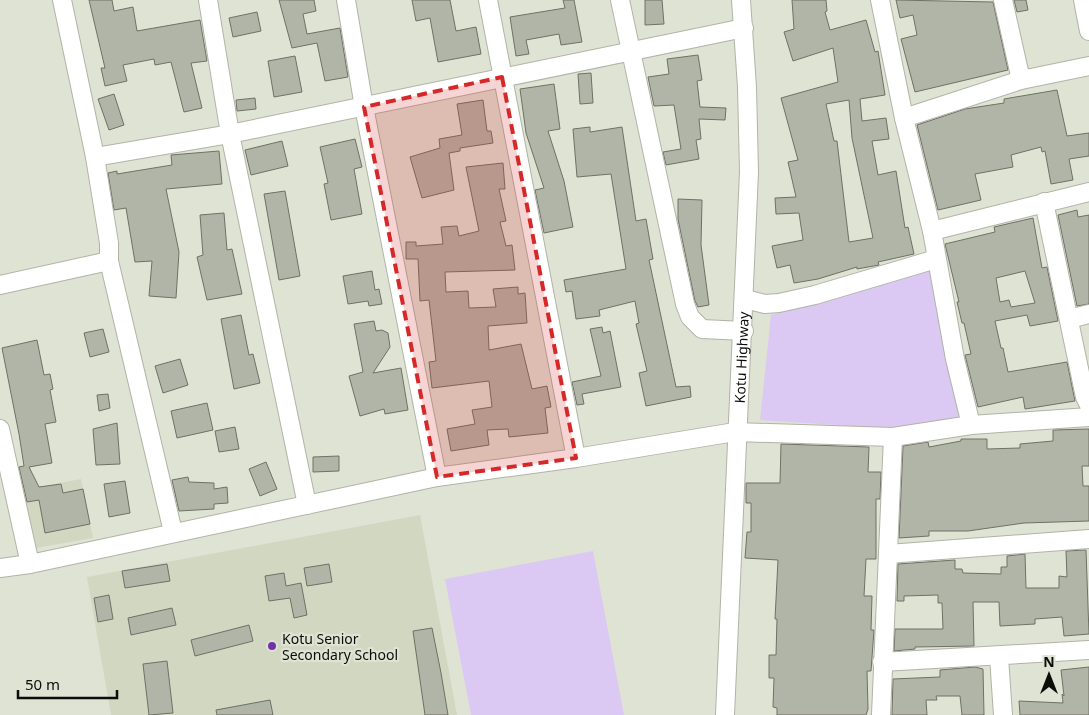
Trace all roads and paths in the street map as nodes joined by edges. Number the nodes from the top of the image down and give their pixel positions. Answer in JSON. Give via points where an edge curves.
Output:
{"nodes":[{"id":1,"x":62,"y":0,"type":"edge"},
{"id":2,"x":208,"y":0,"type":"edge"},
{"id":3,"x":346,"y":0,"type":"edge"},
{"id":4,"x":488,"y":0,"type":"edge"},
{"id":5,"x":620,"y":0,"type":"edge"},
{"id":6,"x":741,"y":0,"type":"edge"},
{"id":7,"x":880,"y":0,"type":"edge"},
{"id":8,"x":1003,"y":0,"type":"edge"},
{"id":9,"x":1083,"y":0,"type":"edge"},
{"id":10,"x":744,"y":28,"type":"junction"},
{"id":11,"x":1089,"y":32,"type":"edge"},
{"id":12,"x":630,"y":52,"type":"junction"},
{"id":13,"x":1089,"y":66,"type":"edge"},
{"id":14,"x":502,"y":77,"type":"junction"},
{"id":15,"x":1021,"y":80,"type":"junction"},
{"id":16,"x":364,"y":107,"type":"junction"},
{"id":17,"x":904,"y":118,"type":"junction"},
{"id":18,"x":230,"y":134,"type":"junction"},
{"id":19,"x":95,"y":157,"type":"junction"},
{"id":20,"x":1089,"y":192,"type":"edge"},
{"id":21,"x":1044,"y":202,"type":"junction"},
{"id":22,"x":932,"y":231,"type":"junction"},
{"id":23,"x":936,"y":259,"type":"junction"},
{"id":24,"x":108,"y":261,"type":"junction"},
{"id":25,"x":0,"y":285,"type":"edge"},
{"id":26,"x":745,"y":299,"type":"junction"},
{"id":27,"x":1089,"y":314,"type":"edge"},
{"id":28,"x":1069,"y":319,"type":"junction"},
{"id":29,"x":744,"y":331,"type":"junction"},
{"id":30,"x":1089,"y":406,"type":"edge"},
{"id":31,"x":1089,"y":417,"type":"edge"},
{"id":32,"x":972,"y":425,"type":"junction"},
{"id":33,"x":0,"y":429,"type":"edge"},
{"id":34,"x":740,"y":432,"type":"junction"},
{"id":35,"x":893,"y":436,"type":"junction"},
{"id":36,"x":576,"y":458,"type":"junction"},
{"id":37,"x":437,"y":478,"type":"junction"},
{"id":38,"x":308,"y":505,"type":"junction"},
{"id":39,"x":173,"y":532,"type":"junction"},
{"id":40,"x":1089,"y":539,"type":"edge"},
{"id":41,"x":888,"y":554,"type":"junction"},
{"id":42,"x":30,"y":564,"type":"junction"},
{"id":43,"x":0,"y":568,"type":"edge"},
{"id":44,"x":1089,"y":650,"type":"edge"},
{"id":45,"x":999,"y":657,"type":"junction"},
{"id":46,"x":882,"y":662,"type":"junction"},
{"id":47,"x":725,"y":715,"type":"edge"},
{"id":48,"x":881,"y":715,"type":"edge"},
{"id":49,"x":1003,"y":715,"type":"edge"}],
"edges":[{"from":1,"to":19,"type":"street"},
{"from":2,"to":18,"type":"street"},
{"from":3,"to":16,"type":"street"},
{"from":4,"to":14,"type":"street"},
{"from":5,"to":12,"type":"street"},
{"from":6,"to":10,"type":"street","name":"Kotu Highway"},
{"from":7,"to":17,"type":"street"},
{"from":8,"to":15,"type":"street"},
{"from":9,"to":11,"type":"street"},
{"from":10,"to":12,"type":"street"},
{"from":10,"to":26,"type":"street","name":"Kotu Highway","via":[[749,172]]},
{"from":12,"to":14,"type":"street"},
{"from":12,"to":29,"type":"street","via":[[690,317],[702,329]]},
{"from":13,"to":15,"type":"street"},
{"from":14,"to":16,"type":"street"},
{"from":14,"to":36,"type":"street"},
{"from":15,"to":17,"type":"street"},
{"from":16,"to":18,"type":"street"},
{"from":16,"to":37,"type":"street"},
{"from":17,"to":22,"type":"street"},
{"from":18,"to":19,"type":"street"},
{"from":18,"to":38,"type":"street"},
{"from":19,"to":24,"type":"street"},
{"from":20,"to":21,"type":"street"},
{"from":21,"to":22,"type":"street"},
{"from":21,"to":28,"type":"street"},
{"from":22,"to":23,"type":"street"},
{"from":23,"to":26,"type":"street","via":[[815,295],[765,304]]},
{"from":23,"to":32,"type":"street","via":[[955,359]]},
{"from":24,"to":25,"type":"street"},
{"from":24,"to":39,"type":"street"},
{"from":26,"to":29,"type":"street","name":"Kotu Highway"},
{"from":27,"to":28,"type":"street"},
{"from":28,"to":30,"type":"street"},
{"from":29,"to":34,"type":"street","name":"Kotu Highway"},
{"from":31,"to":32,"type":"street"},
{"from":32,"to":35,"type":"street"},
{"from":33,"to":42,"type":"street"},
{"from":34,"to":35,"type":"street"},
{"from":34,"to":36,"type":"street"},
{"from":34,"to":47,"type":"street","name":"Kotu Highway"},
{"from":35,"to":41,"type":"street"},
{"from":36,"to":37,"type":"street"},
{"from":37,"to":38,"type":"street"},
{"from":38,"to":39,"type":"street"},
{"from":39,"to":42,"type":"street"},
{"from":40,"to":41,"type":"street"},
{"from":41,"to":46,"type":"street"},
{"from":42,"to":43,"type":"street"},
{"from":44,"to":45,"type":"street"},
{"from":45,"to":46,"type":"street"},
{"from":45,"to":49,"type":"street"},
{"from":46,"to":48,"type":"street"}]}
